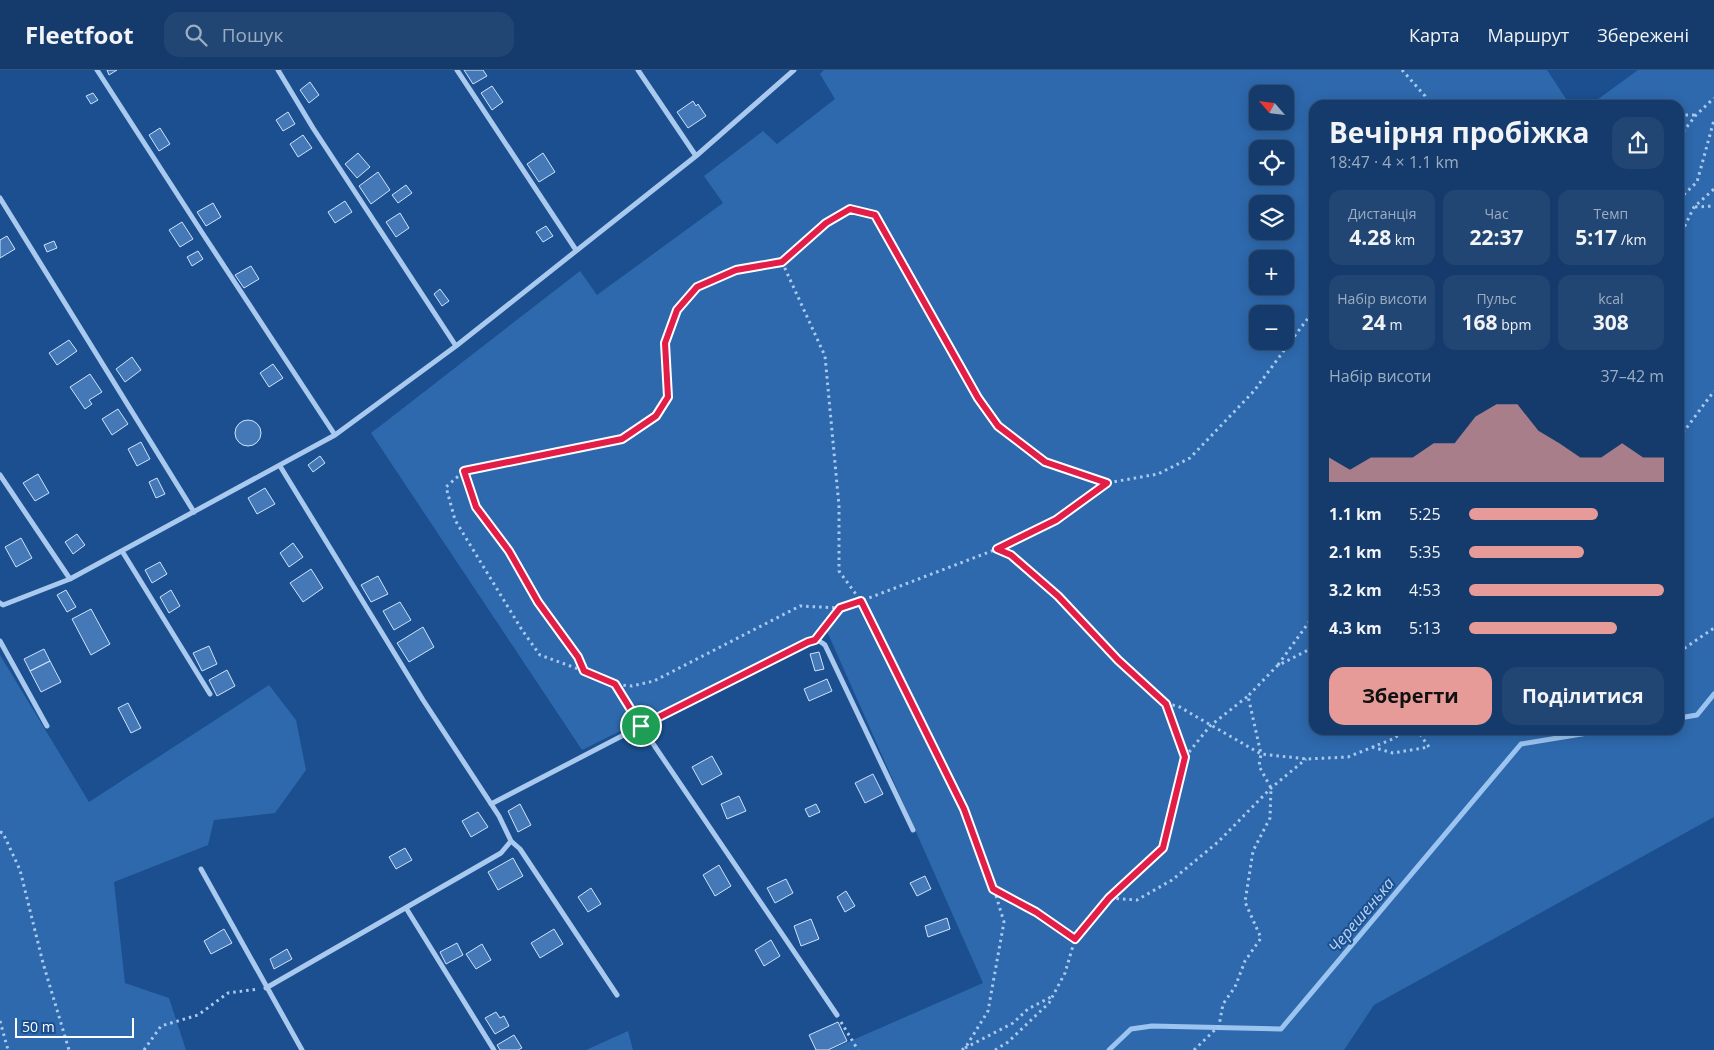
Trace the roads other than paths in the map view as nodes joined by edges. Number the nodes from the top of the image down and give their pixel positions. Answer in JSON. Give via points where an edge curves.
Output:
{"nodes":[{"id":1,"x":97,"y":70,"type":"edge"},
{"id":2,"x":278,"y":70,"type":"edge"},
{"id":3,"x":457,"y":70,"type":"edge"},
{"id":4,"x":638,"y":70,"type":"edge"},
{"id":5,"x":794,"y":70,"type":"edge"},
{"id":6,"x":696,"y":156,"type":"junction"},
{"id":7,"x":0,"y":198,"type":"edge"},
{"id":8,"x":576,"y":250,"type":"junction"},
{"id":9,"x":456,"y":346,"type":"junction"},
{"id":10,"x":336,"y":435,"type":"junction"},
{"id":11,"x":280,"y":466,"type":"junction"},
{"id":12,"x":0,"y":475,"type":"edge"},
{"id":13,"x":194,"y":512,"type":"junction"},
{"id":14,"x":122,"y":551,"type":"junction"},
{"id":15,"x":70,"y":579,"type":"junction"},
{"id":16,"x":1,"y":605,"type":"edge"},
{"id":17,"x":0,"y":641,"type":"edge"},
{"id":18,"x":210,"y":694,"type":"dead end"},
{"id":19,"x":47,"y":726,"type":"dead end"},
{"id":20,"x":641,"y":726,"type":"junction"},
{"id":21,"x":491,"y":804,"type":"junction"},
{"id":22,"x":913,"y":830,"type":"dead end"},
{"id":23,"x":511,"y":841,"type":"junction"},
{"id":24,"x":201,"y":869,"type":"dead end"},
{"id":25,"x":406,"y":908,"type":"junction"},
{"id":26,"x":266,"y":988,"type":"junction"},
{"id":27,"x":617,"y":994,"type":"dead end"},
{"id":28,"x":837,"y":1015,"type":"road end"},
{"id":29,"x":302,"y":1050,"type":"edge"},
{"id":30,"x":494,"y":1050,"type":"edge"}],
"edges":[{"from":1,"to":10,"type":"street"},
{"from":2,"to":9,"type":"street"},
{"from":3,"to":8,"type":"street"},
{"from":4,"to":6,"type":"street"},
{"from":5,"to":6,"type":"street"},
{"from":6,"to":8,"type":"street"},
{"from":7,"to":13,"type":"street"},
{"from":8,"to":9,"type":"street"},
{"from":9,"to":10,"type":"street"},
{"from":10,"to":11,"type":"street"},
{"from":11,"to":13,"type":"street"},
{"from":11,"to":21,"type":"street","via":[[423,700]]},
{"from":12,"to":15,"type":"street"},
{"from":13,"to":14,"type":"street"},
{"from":14,"to":15,"type":"street"},
{"from":14,"to":18,"type":"street"},
{"from":15,"to":16,"type":"street"},
{"from":17,"to":19,"type":"street"},
{"from":20,"to":21,"type":"street"},
{"from":20,"to":22,"type":"street","via":[[808,642],[821,641],[826,645]]},
{"from":20,"to":28,"type":"street"},
{"from":21,"to":23,"type":"street"},
{"from":23,"to":25,"type":"street","via":[[501,853]]},
{"from":23,"to":27,"type":"street","via":[[520,849]]},
{"from":24,"to":26,"type":"street"},
{"from":25,"to":26,"type":"street"},
{"from":25,"to":30,"type":"street"},
{"from":26,"to":29,"type":"street"}]}
